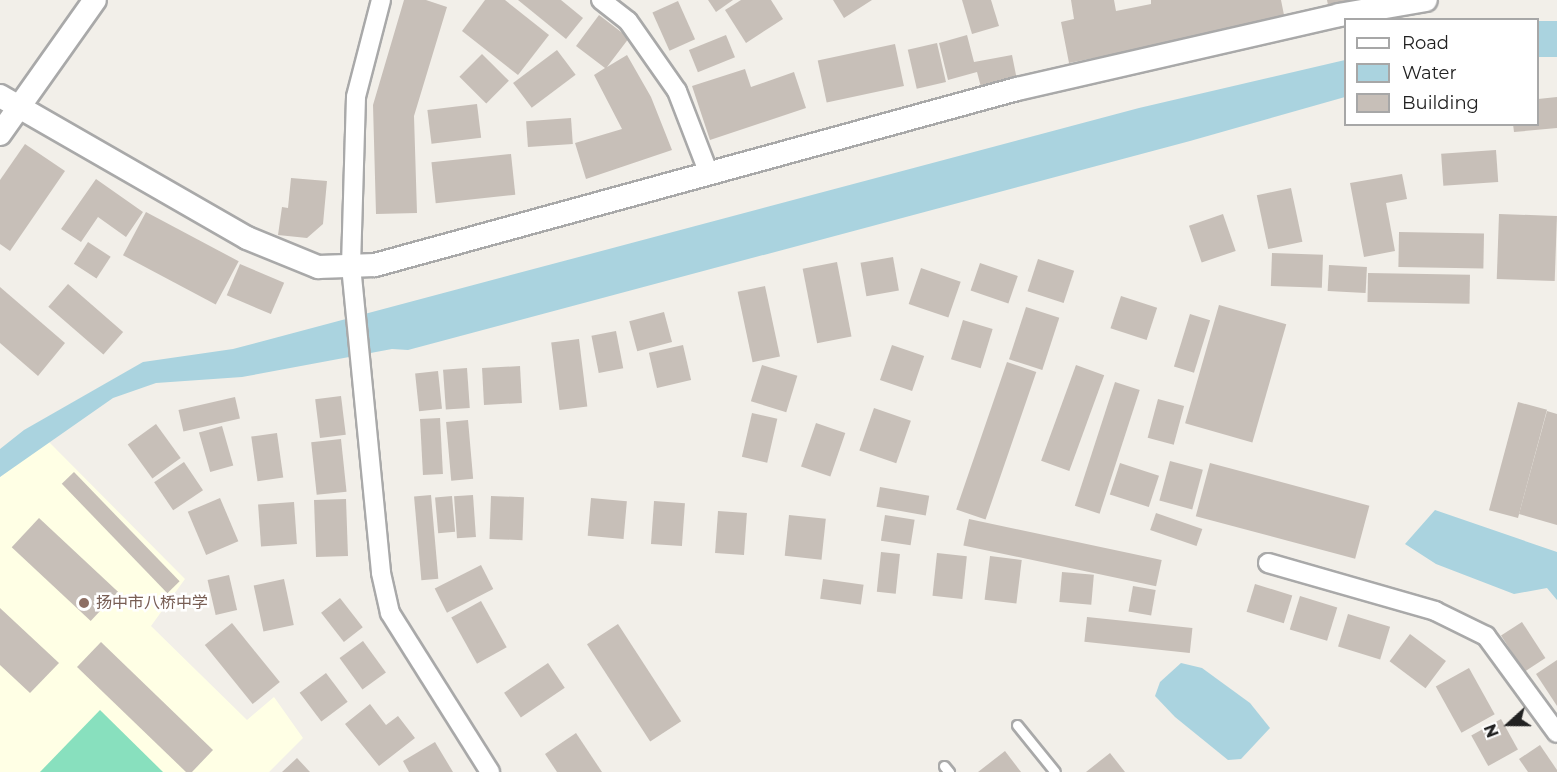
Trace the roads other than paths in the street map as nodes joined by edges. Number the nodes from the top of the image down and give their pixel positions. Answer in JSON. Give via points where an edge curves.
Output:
{"nodes":[{"id":1,"x":95,"y":0,"type":"edge"},
{"id":2,"x":381,"y":0,"type":"edge"},
{"id":3,"x":601,"y":0,"type":"edge"},
{"id":4,"x":1426,"y":0,"type":"edge"},
{"id":5,"x":9,"y":103,"type":"edge"},
{"id":6,"x":0,"y":134,"type":"edge"},
{"id":7,"x":709,"y":174,"type":"junction"},
{"id":8,"x":351,"y":266,"type":"junction"},
{"id":9,"x":1268,"y":563,"type":"dead end"},
{"id":10,"x":1017,"y":725,"type":"dead end"},
{"id":11,"x":1557,"y":733,"type":"edge"},
{"id":12,"x":490,"y":772,"type":"edge"},
{"id":13,"x":1055,"y":772,"type":"edge"}],
"edges":[{"from":1,"to":5,"type":"street"},
{"from":2,"to":8,"type":"street","via":[[356,97]]},
{"from":3,"to":7,"type":"street","via":[[628,21],[677,91]]},
{"from":4,"to":7,"type":"street","via":[[1339,15],[1017,89]]},
{"from":5,"to":6,"type":"street"},
{"from":5,"to":8,"type":"street","via":[[247,238],[318,267]]},
{"from":7,"to":8,"type":"street","via":[[375,265]]},
{"from":8,"to":12,"type":"street","via":[[381,573],[390,613]]},
{"from":9,"to":11,"type":"street","via":[[1435,611],[1486,636]]},
{"from":10,"to":13,"type":"lane"}]}
